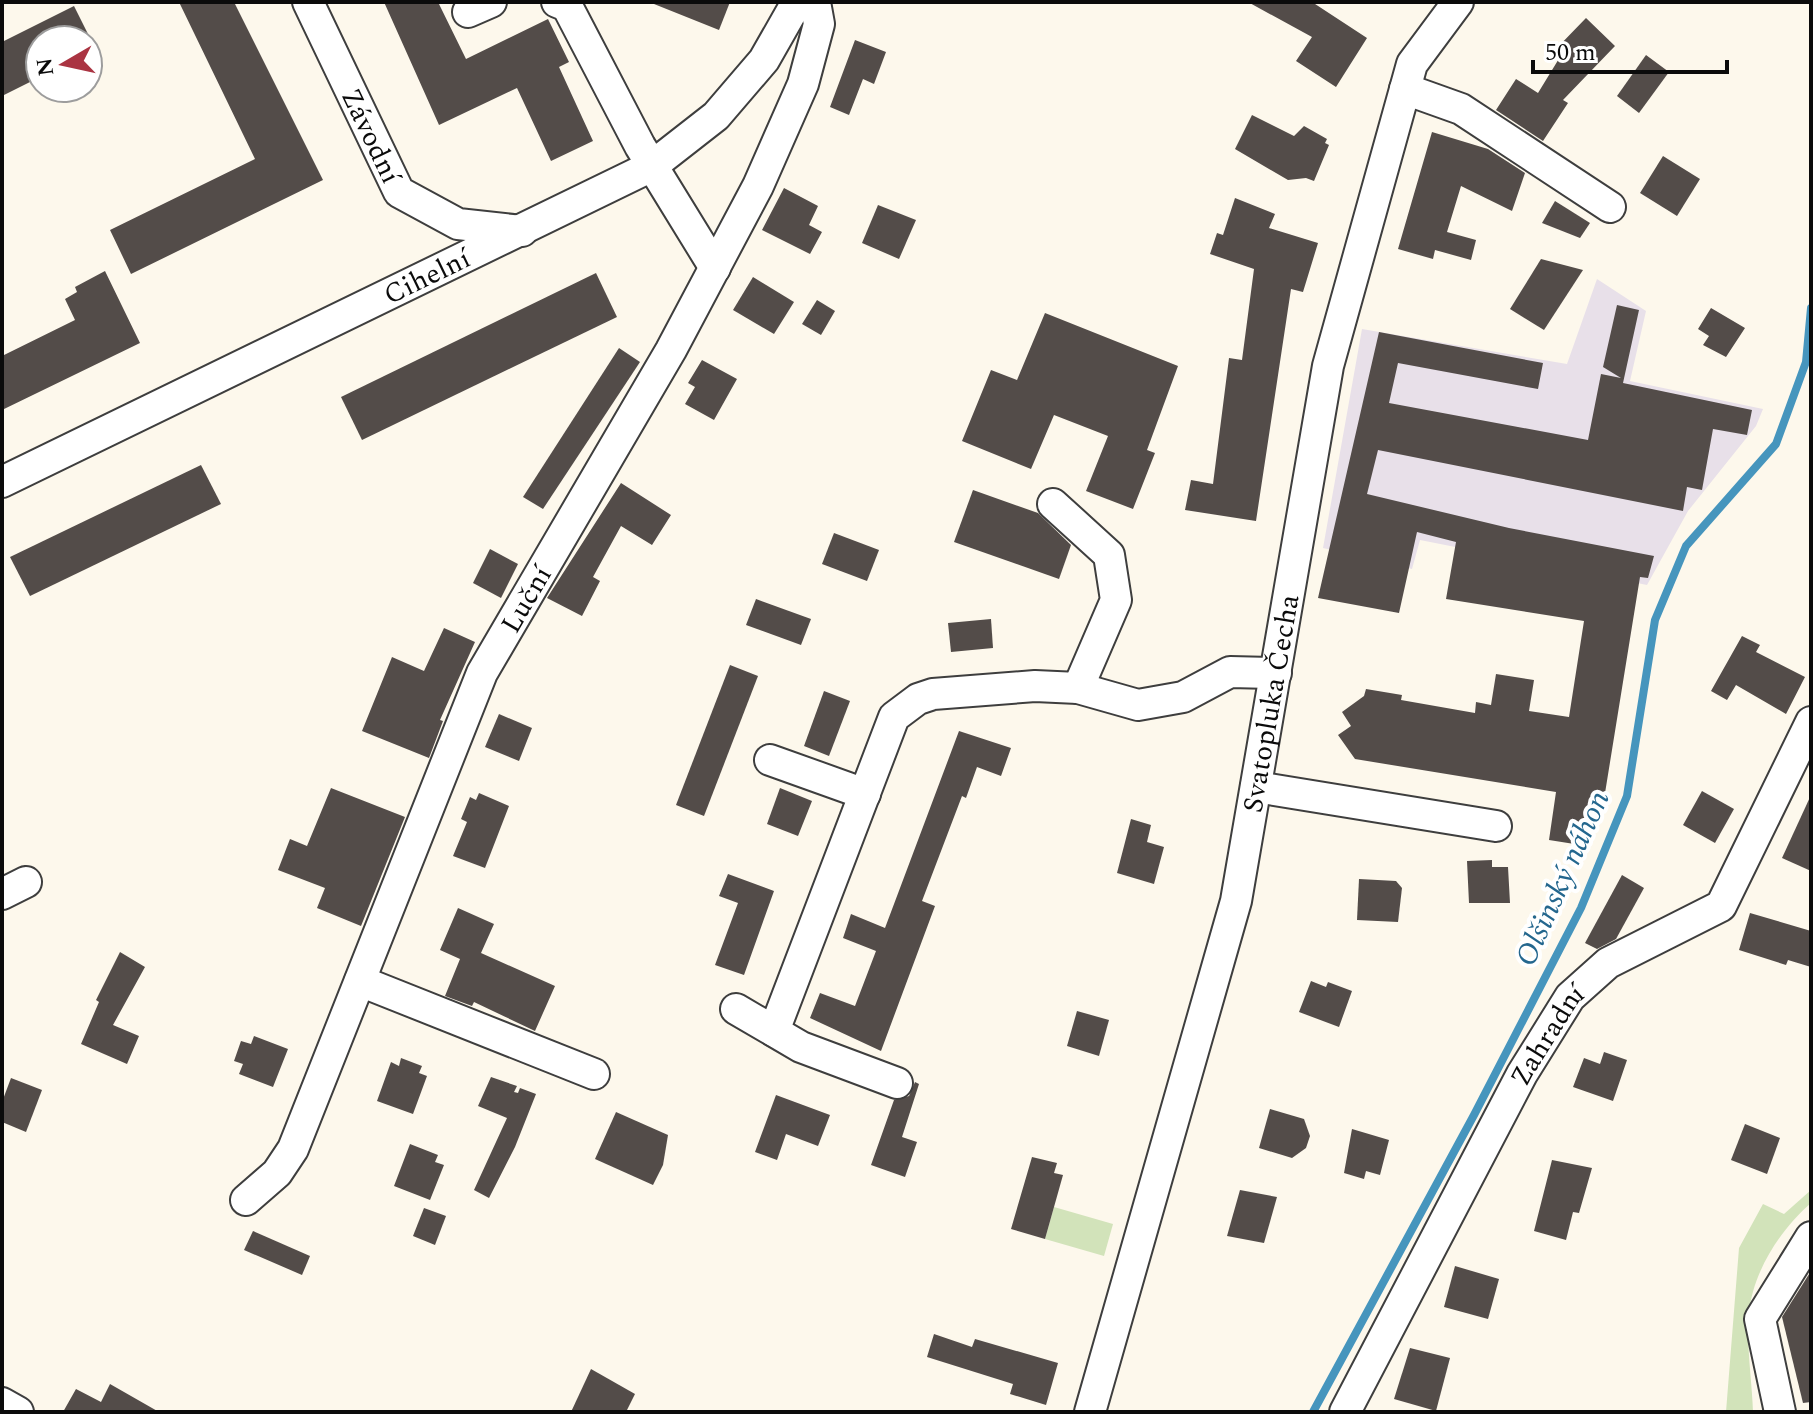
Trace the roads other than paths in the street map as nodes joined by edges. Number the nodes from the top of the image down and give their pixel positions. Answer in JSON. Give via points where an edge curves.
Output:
{"nodes":[{"id":1,"x":308,"y":2,"type":"edge"},
{"id":2,"x":557,"y":2,"type":"edge"},
{"id":3,"x":797,"y":2,"type":"edge"},
{"id":4,"x":815,"y":2,"type":"edge"},
{"id":5,"x":1458,"y":2,"type":"edge"},
{"id":6,"x":1405,"y":89,"type":"junction"},
{"id":7,"x":652,"y":166,"type":"junction"},
{"id":8,"x":1610,"y":207,"type":"dead end"},
{"id":9,"x":522,"y":231,"type":"junction"},
{"id":10,"x":715,"y":268,"type":"junction"},
{"id":11,"x":2,"y":482,"type":"edge"},
{"id":12,"x":1053,"y":504,"type":"dead end"},
{"id":13,"x":1276,"y":673,"type":"junction"},
{"id":14,"x":1078,"y":688,"type":"junction"},
{"id":15,"x":1811,"y":722,"type":"edge"},
{"id":16,"x":770,"y":760,"type":"dead end"},
{"id":17,"x":1256,"y":787,"type":"junction"},
{"id":18,"x":865,"y":794,"type":"junction"},
{"id":19,"x":1496,"y":826,"type":"dead end"},
{"id":20,"x":360,"y":981,"type":"junction"},
{"id":21,"x":736,"y":1009,"type":"dead end"},
{"id":22,"x":774,"y":1031,"type":"junction"},
{"id":23,"x":594,"y":1074,"type":"dead end"},
{"id":24,"x":897,"y":1083,"type":"dead end"},
{"id":25,"x":246,"y":1200,"type":"dead end"},
{"id":26,"x":1811,"y":1237,"type":"edge"},
{"id":27,"x":2,"y":1403,"type":"edge"},
{"id":28,"x":18,"y":1412,"type":"edge"},
{"id":29,"x":1090,"y":1412,"type":"edge"},
{"id":30,"x":1345,"y":1412,"type":"edge"},
{"id":31,"x":1780,"y":1412,"type":"edge"}],
"edges":[{"from":1,"to":9,"type":"street","name":"Závodní","via":[[399,192],[458,224]]},
{"from":2,"to":7,"type":"street","via":[[567,6]]},
{"from":3,"to":7,"type":"street","name":"Cihelní","via":[[764,60],[716,116]]},
{"from":4,"to":10,"type":"street","name":"Luční","via":[[819,24],[803,84]]},
{"from":5,"to":6,"type":"street","name":"Svatopluka Čecha","via":[[1412,64]]},
{"from":6,"to":8,"type":"street","via":[[1461,109]]},
{"from":6,"to":13,"type":"street","name":"Svatopluka Čecha","via":[[1328,366]]},
{"from":7,"to":9,"type":"street","name":"Cihelní"},
{"from":7,"to":10,"type":"street"},
{"from":9,"to":11,"type":"street","name":"Cihelní"},
{"from":10,"to":20,"type":"street","name":"Luční","via":[[482,673]]},
{"from":12,"to":14,"type":"street","via":[[1109,555],[1116,600]]},
{"from":13,"to":14,"type":"street","via":[[1230,672],[1183,697],[1138,705]]},
{"from":13,"to":17,"type":"street","name":"Svatopluka Čecha"},
{"from":14,"to":18,"type":"street","via":[[1035,686],[918,699],[894,717]]},
{"from":15,"to":30,"type":"street","name":"Zahradní","via":[[1721,906],[1608,963],[1570,997],[1522,1074]]},
{"from":16,"to":18,"type":"street"},
{"from":17,"to":19,"type":"street"},
{"from":17,"to":29,"type":"street","name":"Svatopluka Čecha","via":[[1236,901]]},
{"from":18,"to":22,"type":"street"},
{"from":20,"to":23,"type":"street"},
{"from":20,"to":25,"type":"street","name":"Luční","via":[[293,1149],[277,1173]]},
{"from":21,"to":22,"type":"street"},
{"from":22,"to":24,"type":"street","via":[[801,1047]]},
{"from":26,"to":31,"type":"street","via":[[1760,1319]]},
{"from":27,"to":28,"type":"street"}]}
